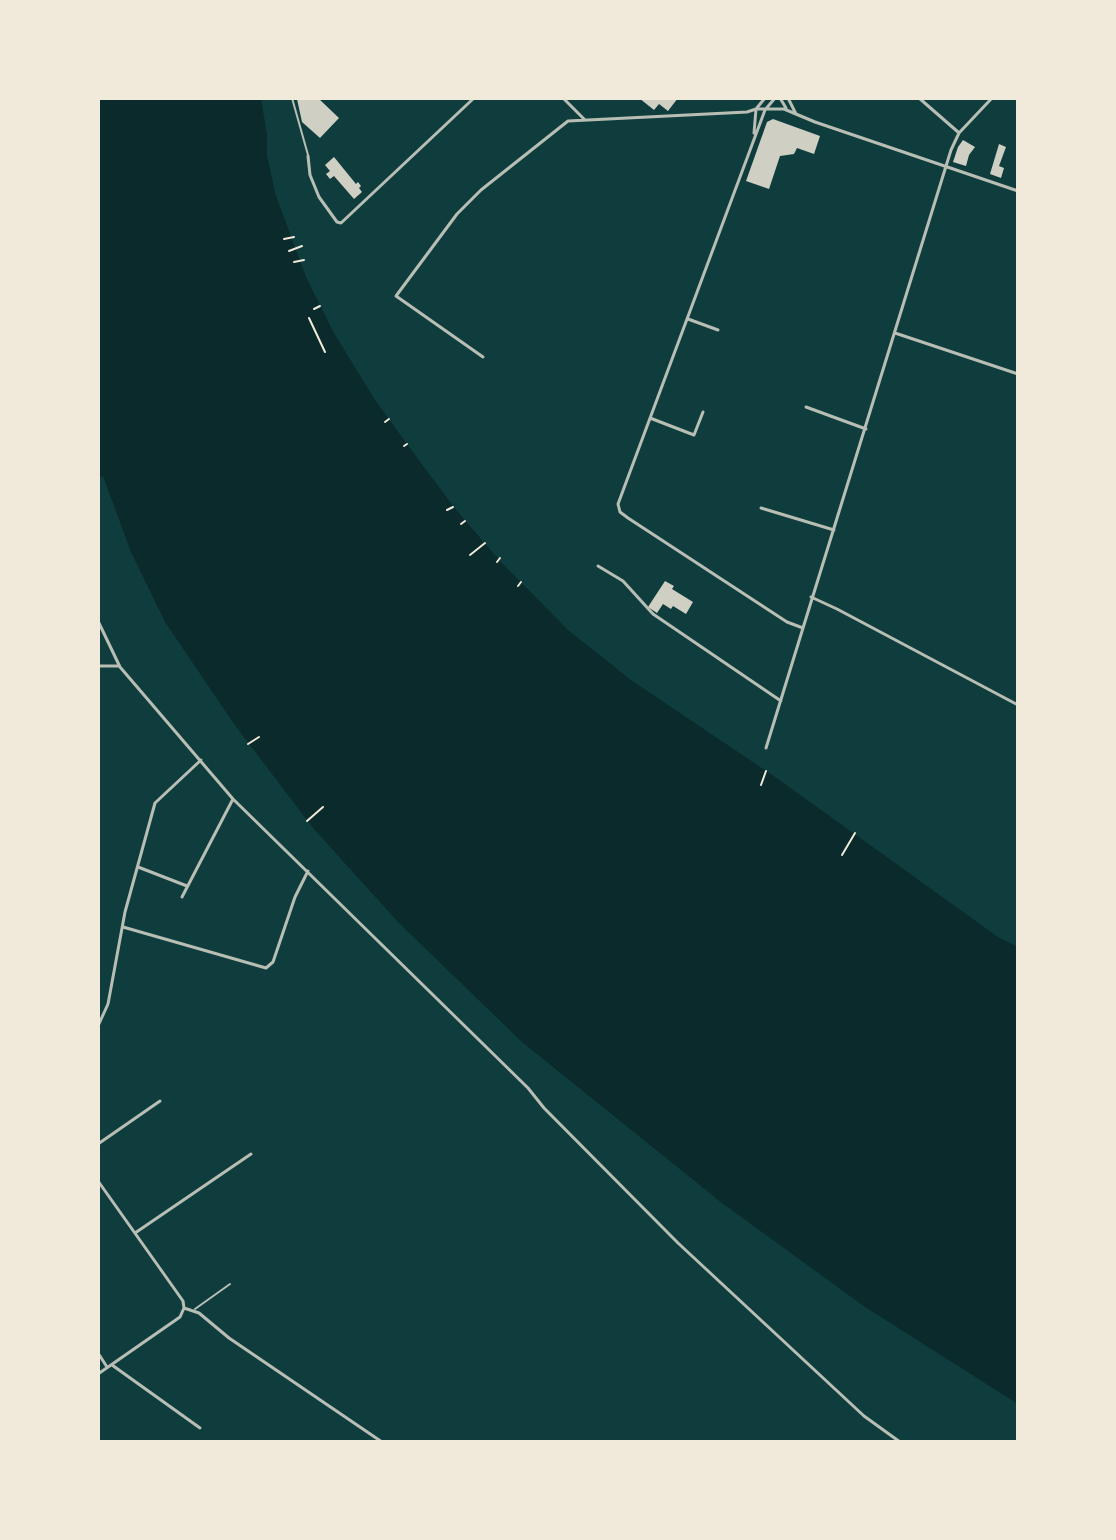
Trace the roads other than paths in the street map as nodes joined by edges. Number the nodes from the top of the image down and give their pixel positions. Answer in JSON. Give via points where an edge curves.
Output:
{"nodes":[{"id":1,"x":292,"y":98,"type":"edge"},
{"id":2,"x":474,"y":98,"type":"edge"},
{"id":3,"x":563,"y":98,"type":"edge"},
{"id":4,"x":765,"y":98,"type":"edge"},
{"id":5,"x":778,"y":98,"type":"edge"},
{"id":6,"x":788,"y":98,"type":"edge"},
{"id":7,"x":919,"y":98,"type":"edge"},
{"id":8,"x":992,"y":98,"type":"edge"},
{"id":9,"x":756,"y":109,"type":"junction"},
{"id":10,"x":765,"y":110,"type":"junction"},
{"id":11,"x":796,"y":114,"type":"junction"},
{"id":12,"x":584,"y":119,"type":"junction"},
{"id":13,"x":959,"y":133,"type":"junction"},
{"id":14,"x":754,"y":139,"type":"junction"},
{"id":15,"x":308,"y":156,"type":"joint"},
{"id":16,"x":947,"y":167,"type":"junction"},
{"id":17,"x":1018,"y":191,"type":"edge"},
{"id":18,"x":688,"y":319,"type":"junction"},
{"id":19,"x":718,"y":330,"type":"dead end"},
{"id":20,"x":895,"y":333,"type":"junction"},
{"id":21,"x":483,"y":357,"type":"dead end"},
{"id":22,"x":1018,"y":374,"type":"edge"},
{"id":23,"x":806,"y":407,"type":"dead end"},
{"id":24,"x":703,"y":412,"type":"dead end"},
{"id":25,"x":650,"y":418,"type":"junction"},
{"id":26,"x":866,"y":429,"type":"junction"},
{"id":27,"x":761,"y":508,"type":"dead end"},
{"id":28,"x":834,"y":530,"type":"junction"},
{"id":29,"x":598,"y":566,"type":"dead end"},
{"id":30,"x":811,"y":597,"type":"junction"},
{"id":31,"x":98,"y":621,"type":"edge"},
{"id":32,"x":803,"y":628,"type":"junction"},
{"id":33,"x":98,"y":666,"type":"edge"},
{"id":34,"x":120,"y":667,"type":"junction"},
{"id":35,"x":781,"y":701,"type":"junction"},
{"id":36,"x":1018,"y":705,"type":"edge"},
{"id":37,"x":766,"y":748,"type":"dead end"},
{"id":38,"x":201,"y":760,"type":"junction"},
{"id":39,"x":233,"y":799,"type":"junction"},
{"id":40,"x":137,"y":867,"type":"junction"},
{"id":41,"x":308,"y":871,"type":"junction"},
{"id":42,"x":187,"y":886,"type":"junction"},
{"id":43,"x":182,"y":897,"type":"dead end"},
{"id":44,"x":123,"y":927,"type":"junction"},
{"id":45,"x":98,"y":1026,"type":"edge"},
{"id":46,"x":160,"y":1101,"type":"dead end"},
{"id":47,"x":98,"y":1144,"type":"edge"},
{"id":48,"x":251,"y":1154,"type":"dead end"},
{"id":49,"x":98,"y":1181,"type":"edge"},
{"id":50,"x":135,"y":1233,"type":"junction"},
{"id":51,"x":230,"y":1284,"type":"dead end"},
{"id":52,"x":184,"y":1308,"type":"junction"},
{"id":53,"x":194,"y":1310,"type":"junction"},
{"id":54,"x":98,"y":1353,"type":"edge"},
{"id":55,"x":110,"y":1366,"type":"junction"},
{"id":56,"x":98,"y":1374,"type":"edge"},
{"id":57,"x":200,"y":1428,"type":"dead end"},
{"id":58,"x":382,"y":1442,"type":"edge"},
{"id":59,"x":900,"y":1442,"type":"edge"}],
"edges":[{"from":1,"to":15,"type":"lane"},
{"from":2,"to":15,"type":"street","via":[[342,222],[319,197]]},
{"from":3,"to":12,"type":"street"},
{"from":4,"to":9,"type":"street"},
{"from":5,"to":10,"type":"street"},
{"from":5,"to":11,"type":"street"},
{"from":6,"to":11,"type":"street"},
{"from":7,"to":13,"type":"street"},
{"from":8,"to":13,"type":"street"},
{"from":9,"to":10,"type":"street"},
{"from":9,"to":12,"type":"street"},
{"from":9,"to":14,"type":"street"},
{"from":10,"to":11,"type":"street"},
{"from":10,"to":14,"type":"street"},
{"from":11,"to":16,"type":"street"},
{"from":12,"to":21,"type":"street","via":[[561,126],[481,190],[396,296]]},
{"from":13,"to":16,"type":"street"},
{"from":14,"to":18,"type":"street"},
{"from":16,"to":17,"type":"street"},
{"from":16,"to":20,"type":"street"},
{"from":18,"to":19,"type":"street"},
{"from":18,"to":25,"type":"street"},
{"from":20,"to":22,"type":"street"},
{"from":20,"to":26,"type":"street"},
{"from":23,"to":26,"type":"street"},
{"from":24,"to":25,"type":"street","via":[[694,435]]},
{"from":25,"to":32,"type":"street","via":[[618,508]]},
{"from":26,"to":28,"type":"street"},
{"from":27,"to":28,"type":"street"},
{"from":28,"to":30,"type":"street"},
{"from":29,"to":35,"type":"street","via":[[623,581],[653,614]]},
{"from":30,"to":32,"type":"street"},
{"from":30,"to":36,"type":"street"},
{"from":31,"to":34,"type":"street"},
{"from":32,"to":35,"type":"street"},
{"from":33,"to":34,"type":"street"},
{"from":34,"to":38,"type":"street"},
{"from":35,"to":37,"type":"street"},
{"from":38,"to":39,"type":"street"},
{"from":38,"to":40,"type":"street","via":[[155,803]]},
{"from":39,"to":41,"type":"street"},
{"from":39,"to":42,"type":"street"},
{"from":40,"to":42,"type":"street"},
{"from":40,"to":44,"type":"street"},
{"from":41,"to":44,"type":"street","via":[[273,962],[266,968]]},
{"from":41,"to":59,"type":"street","via":[[755,1317]]},
{"from":42,"to":43,"type":"street"},
{"from":44,"to":45,"type":"street","via":[[108,1004]]},
{"from":46,"to":47,"type":"street"},
{"from":48,"to":50,"type":"street"},
{"from":49,"to":50,"type":"street"},
{"from":50,"to":52,"type":"street"},
{"from":51,"to":53,"type":"lane"},
{"from":52,"to":53,"type":"street"},
{"from":52,"to":55,"type":"street","via":[[180,1317]]},
{"from":53,"to":58,"type":"street"},
{"from":54,"to":55,"type":"street"},
{"from":55,"to":56,"type":"street"},
{"from":55,"to":57,"type":"street"}]}
